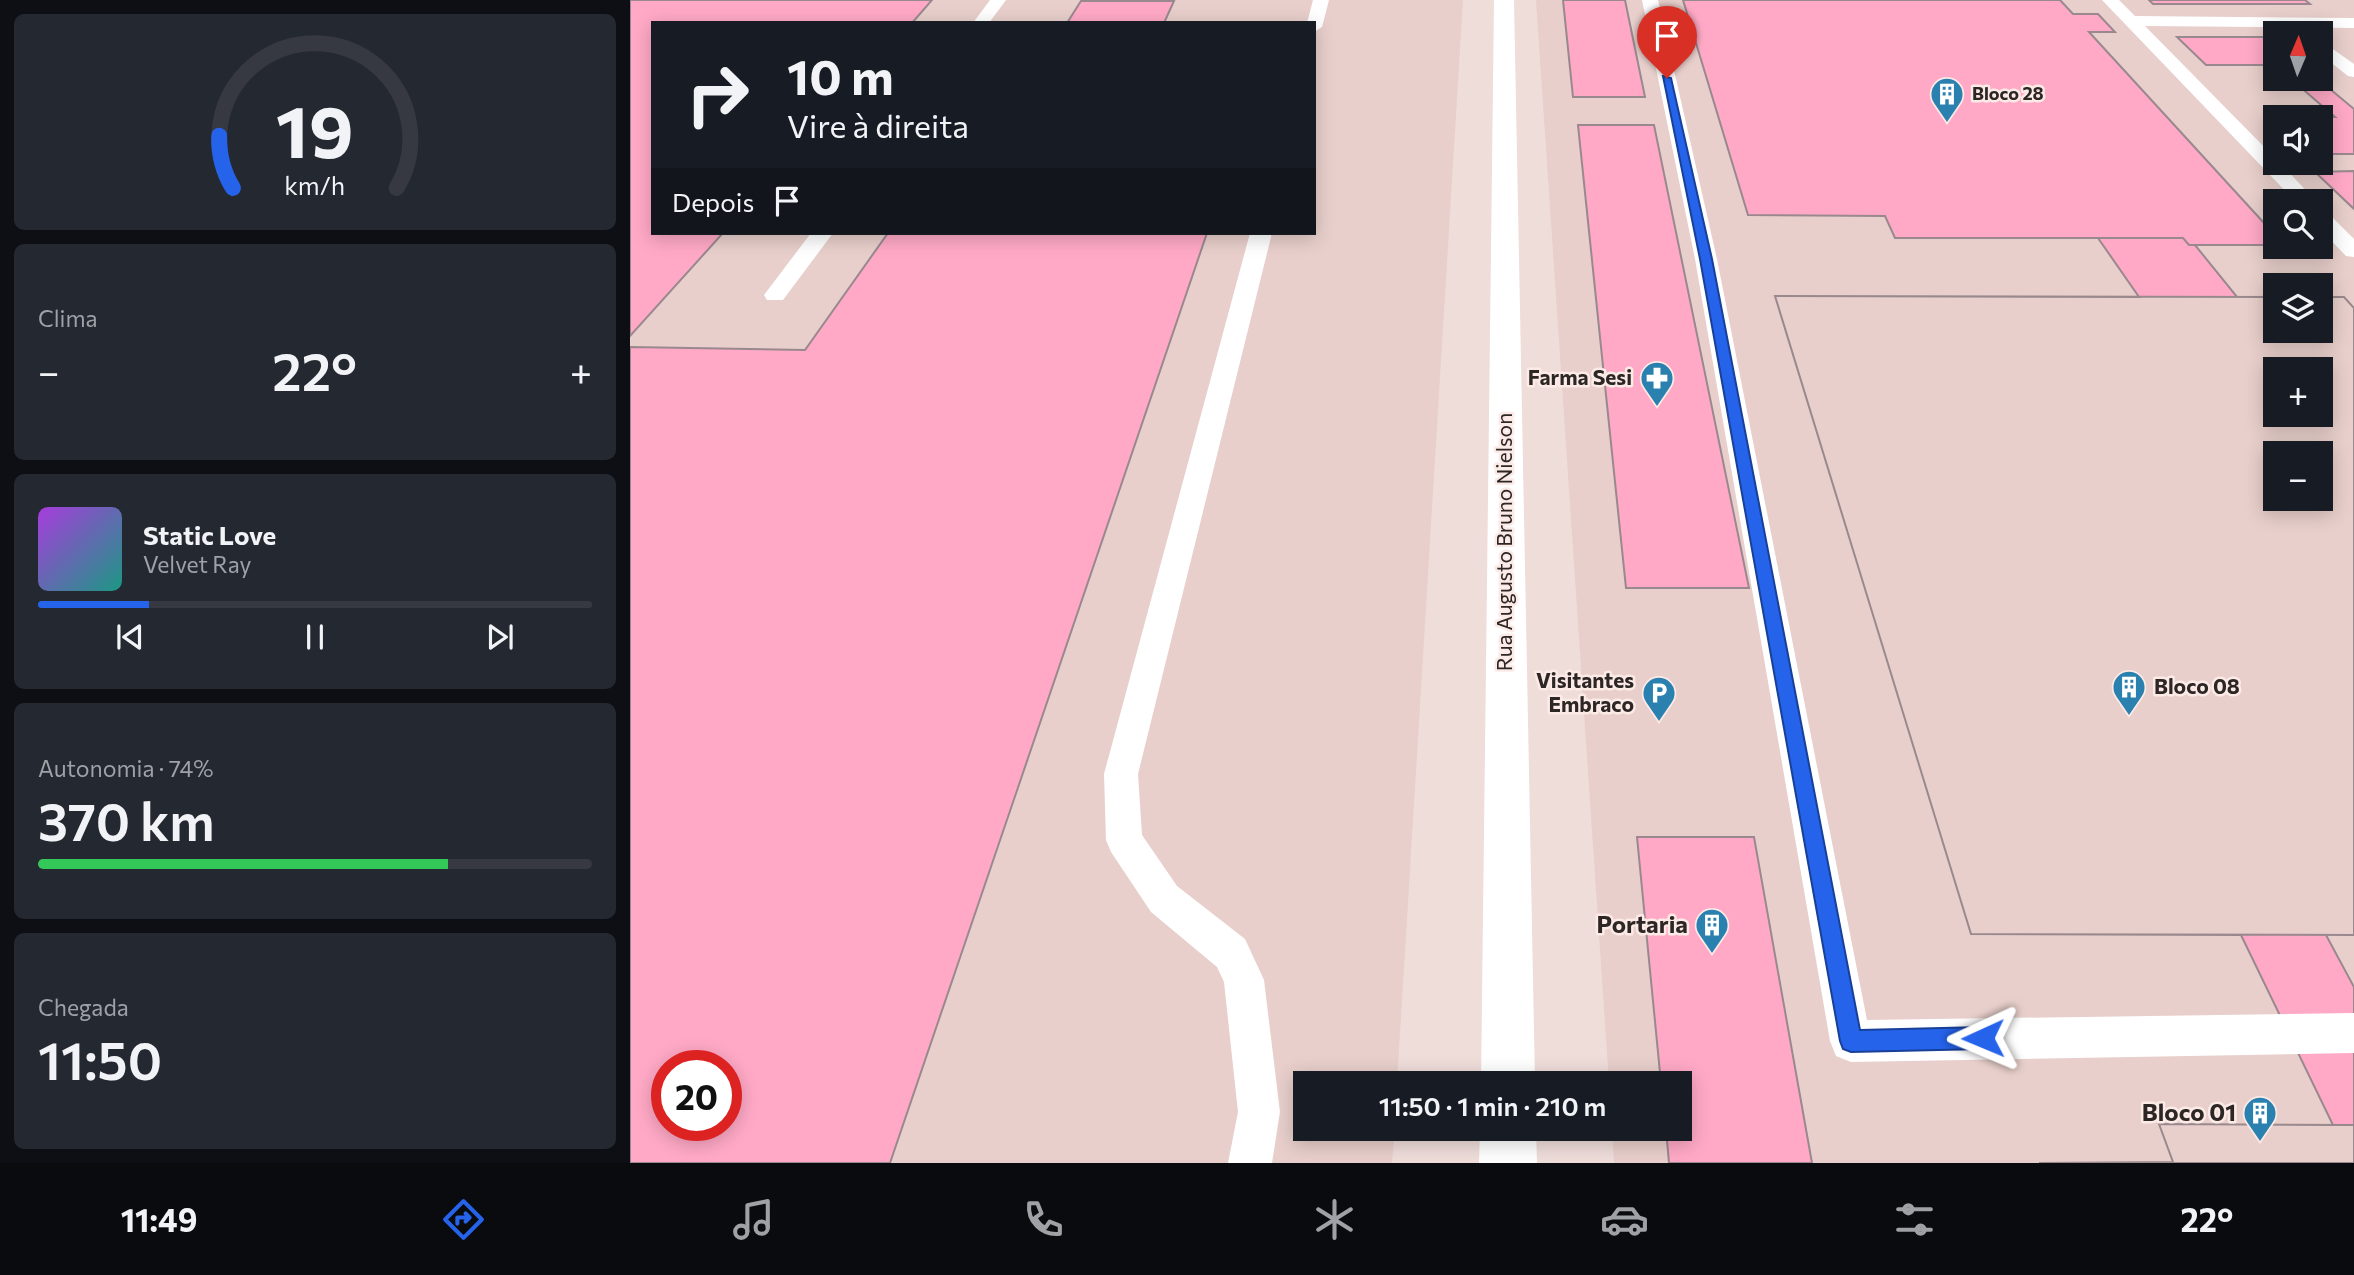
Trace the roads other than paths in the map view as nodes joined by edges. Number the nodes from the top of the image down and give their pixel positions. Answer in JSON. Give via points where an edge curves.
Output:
{"nodes":[{"id":1,"x":998,"y":0,"type":"edge"},
{"id":2,"x":1321,"y":0,"type":"edge"},
{"id":3,"x":1504,"y":0,"type":"edge"},
{"id":4,"x":1650,"y":0,"type":"edge"},
{"id":5,"x":2109,"y":0,"type":"edge"},
{"id":6,"x":982,"y":21,"type":"edge"},
{"id":7,"x":1316,"y":21,"type":"edge"},
{"id":8,"x":2131,"y":21,"type":"junction"},
{"id":9,"x":2263,"y":22,"type":"edge"},
{"id":10,"x":2333,"y":23,"type":"edge"},
{"id":11,"x":2354,"y":23,"type":"edge"},
{"id":12,"x":2333,"y":55,"type":"edge"},
{"id":13,"x":2354,"y":72,"type":"edge"},
{"id":14,"x":2294,"y":189,"type":"edge"},
{"id":15,"x":2333,"y":229,"type":"edge"},
{"id":16,"x":820,"y":235,"type":"edge"},
{"id":17,"x":1260,"y":235,"type":"edge"},
{"id":18,"x":2354,"y":251,"type":"edge"},
{"id":19,"x":775,"y":295,"type":"dead end"},
{"id":20,"x":2354,"y":1033,"type":"edge"},
{"id":21,"x":1508,"y":1071,"type":"edge"},
{"id":22,"x":1508,"y":1141,"type":"edge"},
{"id":23,"x":1250,"y":1163,"type":"edge"},
{"id":24,"x":1508,"y":1163,"type":"edge"}],
"edges":[{"from":1,"to":6,"type":"lane"},
{"from":2,"to":7,"type":"lane"},
{"from":3,"to":21,"type":"main road","name":"Rua Augusto Bruno Nielson"},
{"from":4,"to":20,"type":"lane","via":[[1706,259],[1851,1041]]},
{"from":5,"to":8,"type":"lane"},
{"from":8,"to":9,"type":"lane"},
{"from":8,"to":14,"type":"lane"},
{"from":10,"to":11,"type":"lane"},
{"from":12,"to":13,"type":"lane"},
{"from":15,"to":18,"type":"lane"},
{"from":16,"to":19,"type":"lane"},
{"from":17,"to":23,"type":"lane","via":[[1121,774],[1125,840],[1164,899],[1231,953],[1244,980],[1259,1112]]},
{"from":22,"to":24,"type":"main road"}]}
